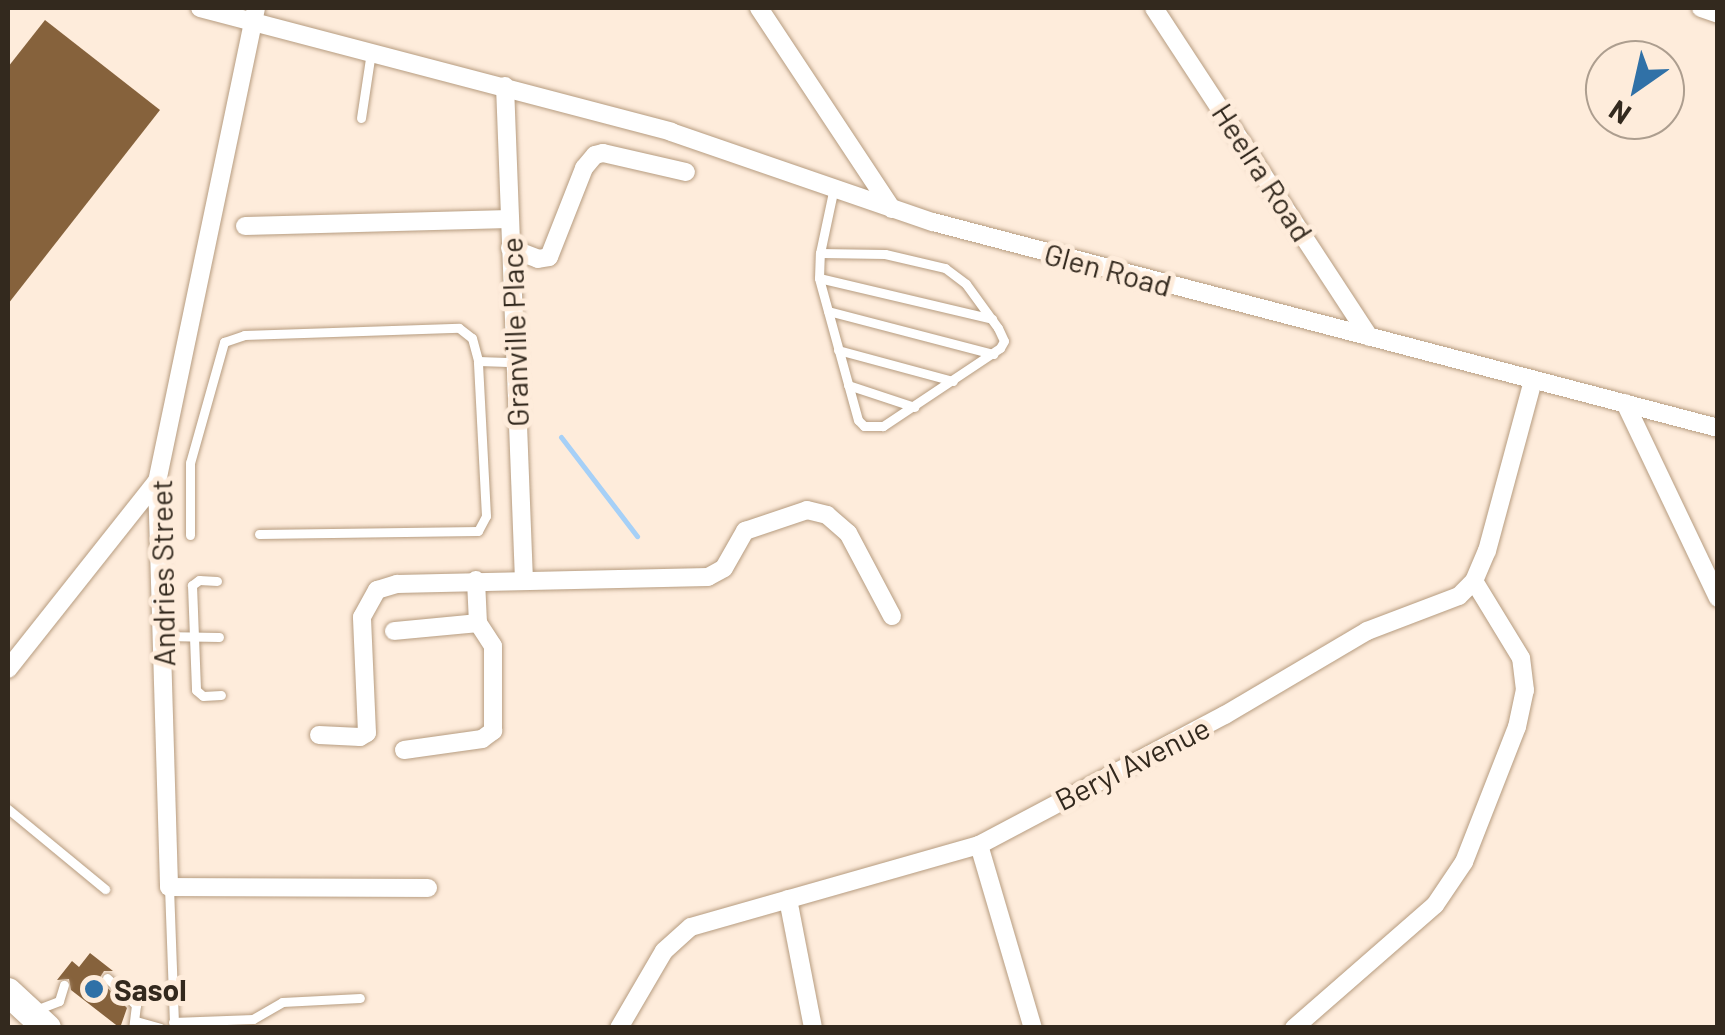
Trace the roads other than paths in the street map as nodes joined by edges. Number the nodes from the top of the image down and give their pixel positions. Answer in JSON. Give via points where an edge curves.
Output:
{"nodes":[{"id":1,"x":200,"y":8,"type":"edge"},
{"id":2,"x":760,"y":8,"type":"edge"},
{"id":3,"x":1154,"y":8,"type":"edge"},
{"id":4,"x":1702,"y":8,"type":"edge"},
{"id":5,"x":1718,"y":14,"type":"edge"},
{"id":6,"x":254,"y":15,"type":"edge"},
{"id":7,"x":371,"y":52,"type":"junction"},
{"id":8,"x":506,"y":86,"type":"junction"},
{"id":9,"x":362,"y":118,"type":"dead end"},
{"id":10,"x":686,"y":172,"type":"dead end"},
{"id":11,"x":834,"y":187,"type":"junction"},
{"id":12,"x":892,"y":209,"type":"junction"},
{"id":13,"x":510,"y":220,"type":"junction"},
{"id":14,"x":245,"y":226,"type":"dead end"},
{"id":15,"x":510,"y":248,"type":"junction"},
{"id":16,"x":820,"y":253,"type":"junction"},
{"id":17,"x":819,"y":278,"type":"junction"},
{"id":18,"x":828,"y":311,"type":"junction"},
{"id":19,"x":992,"y":319,"type":"junction"},
{"id":20,"x":1368,"y":337,"type":"junction"},
{"id":21,"x":838,"y":350,"type":"junction"},
{"id":22,"x":994,"y":354,"type":"junction"},
{"id":23,"x":478,"y":361,"type":"junction"},
{"id":24,"x":515,"y":362,"type":"junction"},
{"id":25,"x":953,"y":381,"type":"junction"},
{"id":26,"x":1533,"y":381,"type":"junction"},
{"id":27,"x":848,"y":386,"type":"junction"},
{"id":28,"x":1625,"y":403,"type":"junction"},
{"id":29,"x":914,"y":407,"type":"junction"},
{"id":30,"x":1718,"y":428,"type":"edge"},
{"id":31,"x":157,"y":482,"type":"junction"},
{"id":32,"x":259,"y":534,"type":"dead end"},
{"id":33,"x":190,"y":535,"type":"dead end"},
{"id":34,"x":524,"y":578,"type":"junction"},
{"id":35,"x":217,"y":580,"type":"dead end"},
{"id":36,"x":476,"y":580,"type":"junction"},
{"id":37,"x":1474,"y":581,"type":"junction"},
{"id":38,"x":1718,"y":598,"type":"edge"},
{"id":39,"x":892,"y":616,"type":"dead end"},
{"id":40,"x":478,"y":623,"type":"junction"},
{"id":41,"x":394,"y":630,"type":"dead end"},
{"id":42,"x":162,"y":636,"type":"junction"},
{"id":43,"x":194,"y":636,"type":"junction"},
{"id":44,"x":219,"y":637,"type":"dead end"},
{"id":45,"x":8,"y":668,"type":"edge"},
{"id":46,"x":221,"y":695,"type":"dead end"},
{"id":47,"x":319,"y":735,"type":"dead end"},
{"id":48,"x":404,"y":750,"type":"dead end"},
{"id":49,"x":8,"y":809,"type":"edge"},
{"id":50,"x":979,"y":845,"type":"junction"},
{"id":51,"x":170,"y":887,"type":"junction"},
{"id":52,"x":428,"y":888,"type":"dead end"},
{"id":53,"x":105,"y":889,"type":"dead end"},
{"id":54,"x":788,"y":899,"type":"junction"},
{"id":55,"x":107,"y":978,"type":"dead end"},
{"id":56,"x":64,"y":985,"type":"dead end"},
{"id":57,"x":8,"y":992,"type":"edge"},
{"id":58,"x":360,"y":998,"type":"dead end"},
{"id":59,"x":39,"y":1020,"type":"edge"},
{"id":60,"x":135,"y":1024,"type":"edge"},
{"id":61,"x":174,"y":1025,"type":"edge"},
{"id":62,"x":228,"y":1025,"type":"edge"},
{"id":63,"x":160,"y":1028,"type":"edge"},
{"id":64,"x":619,"y":1028,"type":"edge"},
{"id":65,"x":813,"y":1028,"type":"edge"},
{"id":66,"x":1033,"y":1028,"type":"edge"},
{"id":67,"x":1294,"y":1028,"type":"edge"}],
"edges":[{"from":1,"to":6,"type":"street","name":"Glen Road"},
{"from":2,"to":12,"type":"street"},
{"from":3,"to":20,"type":"street","name":"Heelra Road"},
{"from":4,"to":5,"type":"street"},
{"from":6,"to":7,"type":"street","name":"Glen Road"},
{"from":6,"to":31,"type":"street","name":"Andries Street"},
{"from":7,"to":8,"type":"street","name":"Glen Road"},
{"from":7,"to":9,"type":"lane"},
{"from":8,"to":11,"type":"street","name":"Glen Road"},
{"from":8,"to":13,"type":"street","name":"Granville Place"},
{"from":10,"to":15,"type":"street","via":[[595,155],[549,257]]},
{"from":11,"to":12,"type":"street","name":"Glen Road"},
{"from":11,"to":16,"type":"lane"},
{"from":12,"to":20,"type":"street","name":"Glen Road"},
{"from":13,"to":14,"type":"street"},
{"from":13,"to":15,"type":"street","name":"Granville Place"},
{"from":15,"to":24,"type":"street","name":"Granville Place"},
{"from":16,"to":17,"type":"lane"},
{"from":16,"to":19,"type":"lane","via":[[885,254],[945,268]]},
{"from":17,"to":18,"type":"lane"},
{"from":17,"to":19,"type":"lane"},
{"from":18,"to":21,"type":"lane"},
{"from":18,"to":22,"type":"lane"},
{"from":19,"to":22,"type":"lane","via":[[1004,341]]},
{"from":20,"to":26,"type":"street","name":"Glen Road"},
{"from":21,"to":25,"type":"lane"},
{"from":21,"to":27,"type":"lane"},
{"from":22,"to":25,"type":"lane"},
{"from":23,"to":24,"type":"lane"},
{"from":23,"to":32,"type":"lane","via":[[486,516],[478,530]]},
{"from":23,"to":33,"type":"lane","via":[[472,338],[459,328],[224,342],[190,463]]},
{"from":24,"to":34,"type":"street","name":"Granville Place"},
{"from":25,"to":29,"type":"lane"},
{"from":26,"to":28,"type":"street","name":"Glen Road"},
{"from":26,"to":37,"type":"street"},
{"from":27,"to":29,"type":"lane"},
{"from":27,"to":29,"type":"lane","via":[[858,420],[868,429]]},
{"from":28,"to":30,"type":"street","name":"Glen Road"},
{"from":28,"to":38,"type":"street"},
{"from":31,"to":42,"type":"street","name":"Andries Street"},
{"from":31,"to":45,"type":"street"},
{"from":34,"to":36,"type":"street"},
{"from":34,"to":39,"type":"street","via":[[718,575],[745,531],[815,510],[848,533]]},
{"from":35,"to":43,"type":"lane","via":[[192,586]]},
{"from":36,"to":40,"type":"street"},
{"from":36,"to":47,"type":"street","via":[[377,590],[362,617],[367,733]]},
{"from":37,"to":50,"type":"street","name":"Beryl Avenue","via":[[1450,602],[1367,632]]},
{"from":37,"to":67,"type":"street","via":[[1521,658],[1525,690],[1517,728],[1464,862],[1434,905]]},
{"from":40,"to":41,"type":"street"},
{"from":40,"to":48,"type":"street","via":[[493,646],[493,731],[482,739]]},
{"from":42,"to":43,"type":"lane"},
{"from":42,"to":51,"type":"street","name":"Andries Street"},
{"from":43,"to":44,"type":"lane"},
{"from":43,"to":46,"type":"lane","via":[[196,690]]},
{"from":49,"to":53,"type":"lane"},
{"from":50,"to":54,"type":"street","name":"Beryl Avenue"},
{"from":50,"to":66,"type":"street"},
{"from":51,"to":52,"type":"street"},
{"from":51,"to":61,"type":"lane","name":"Andries Street"},
{"from":54,"to":64,"type":"street","name":"Beryl Avenue","via":[[682,933],[664,951]]},
{"from":54,"to":65,"type":"street"},
{"from":55,"to":60,"type":"lane","via":[[136,1005]]},
{"from":56,"to":59,"type":"lane","via":[[59,1001]]},
{"from":57,"to":59,"type":"main road"},
{"from":58,"to":62,"type":"lane","via":[[282,1002]]},
{"from":60,"to":63,"type":"lane"},
{"from":61,"to":62,"type":"lane"}]}
